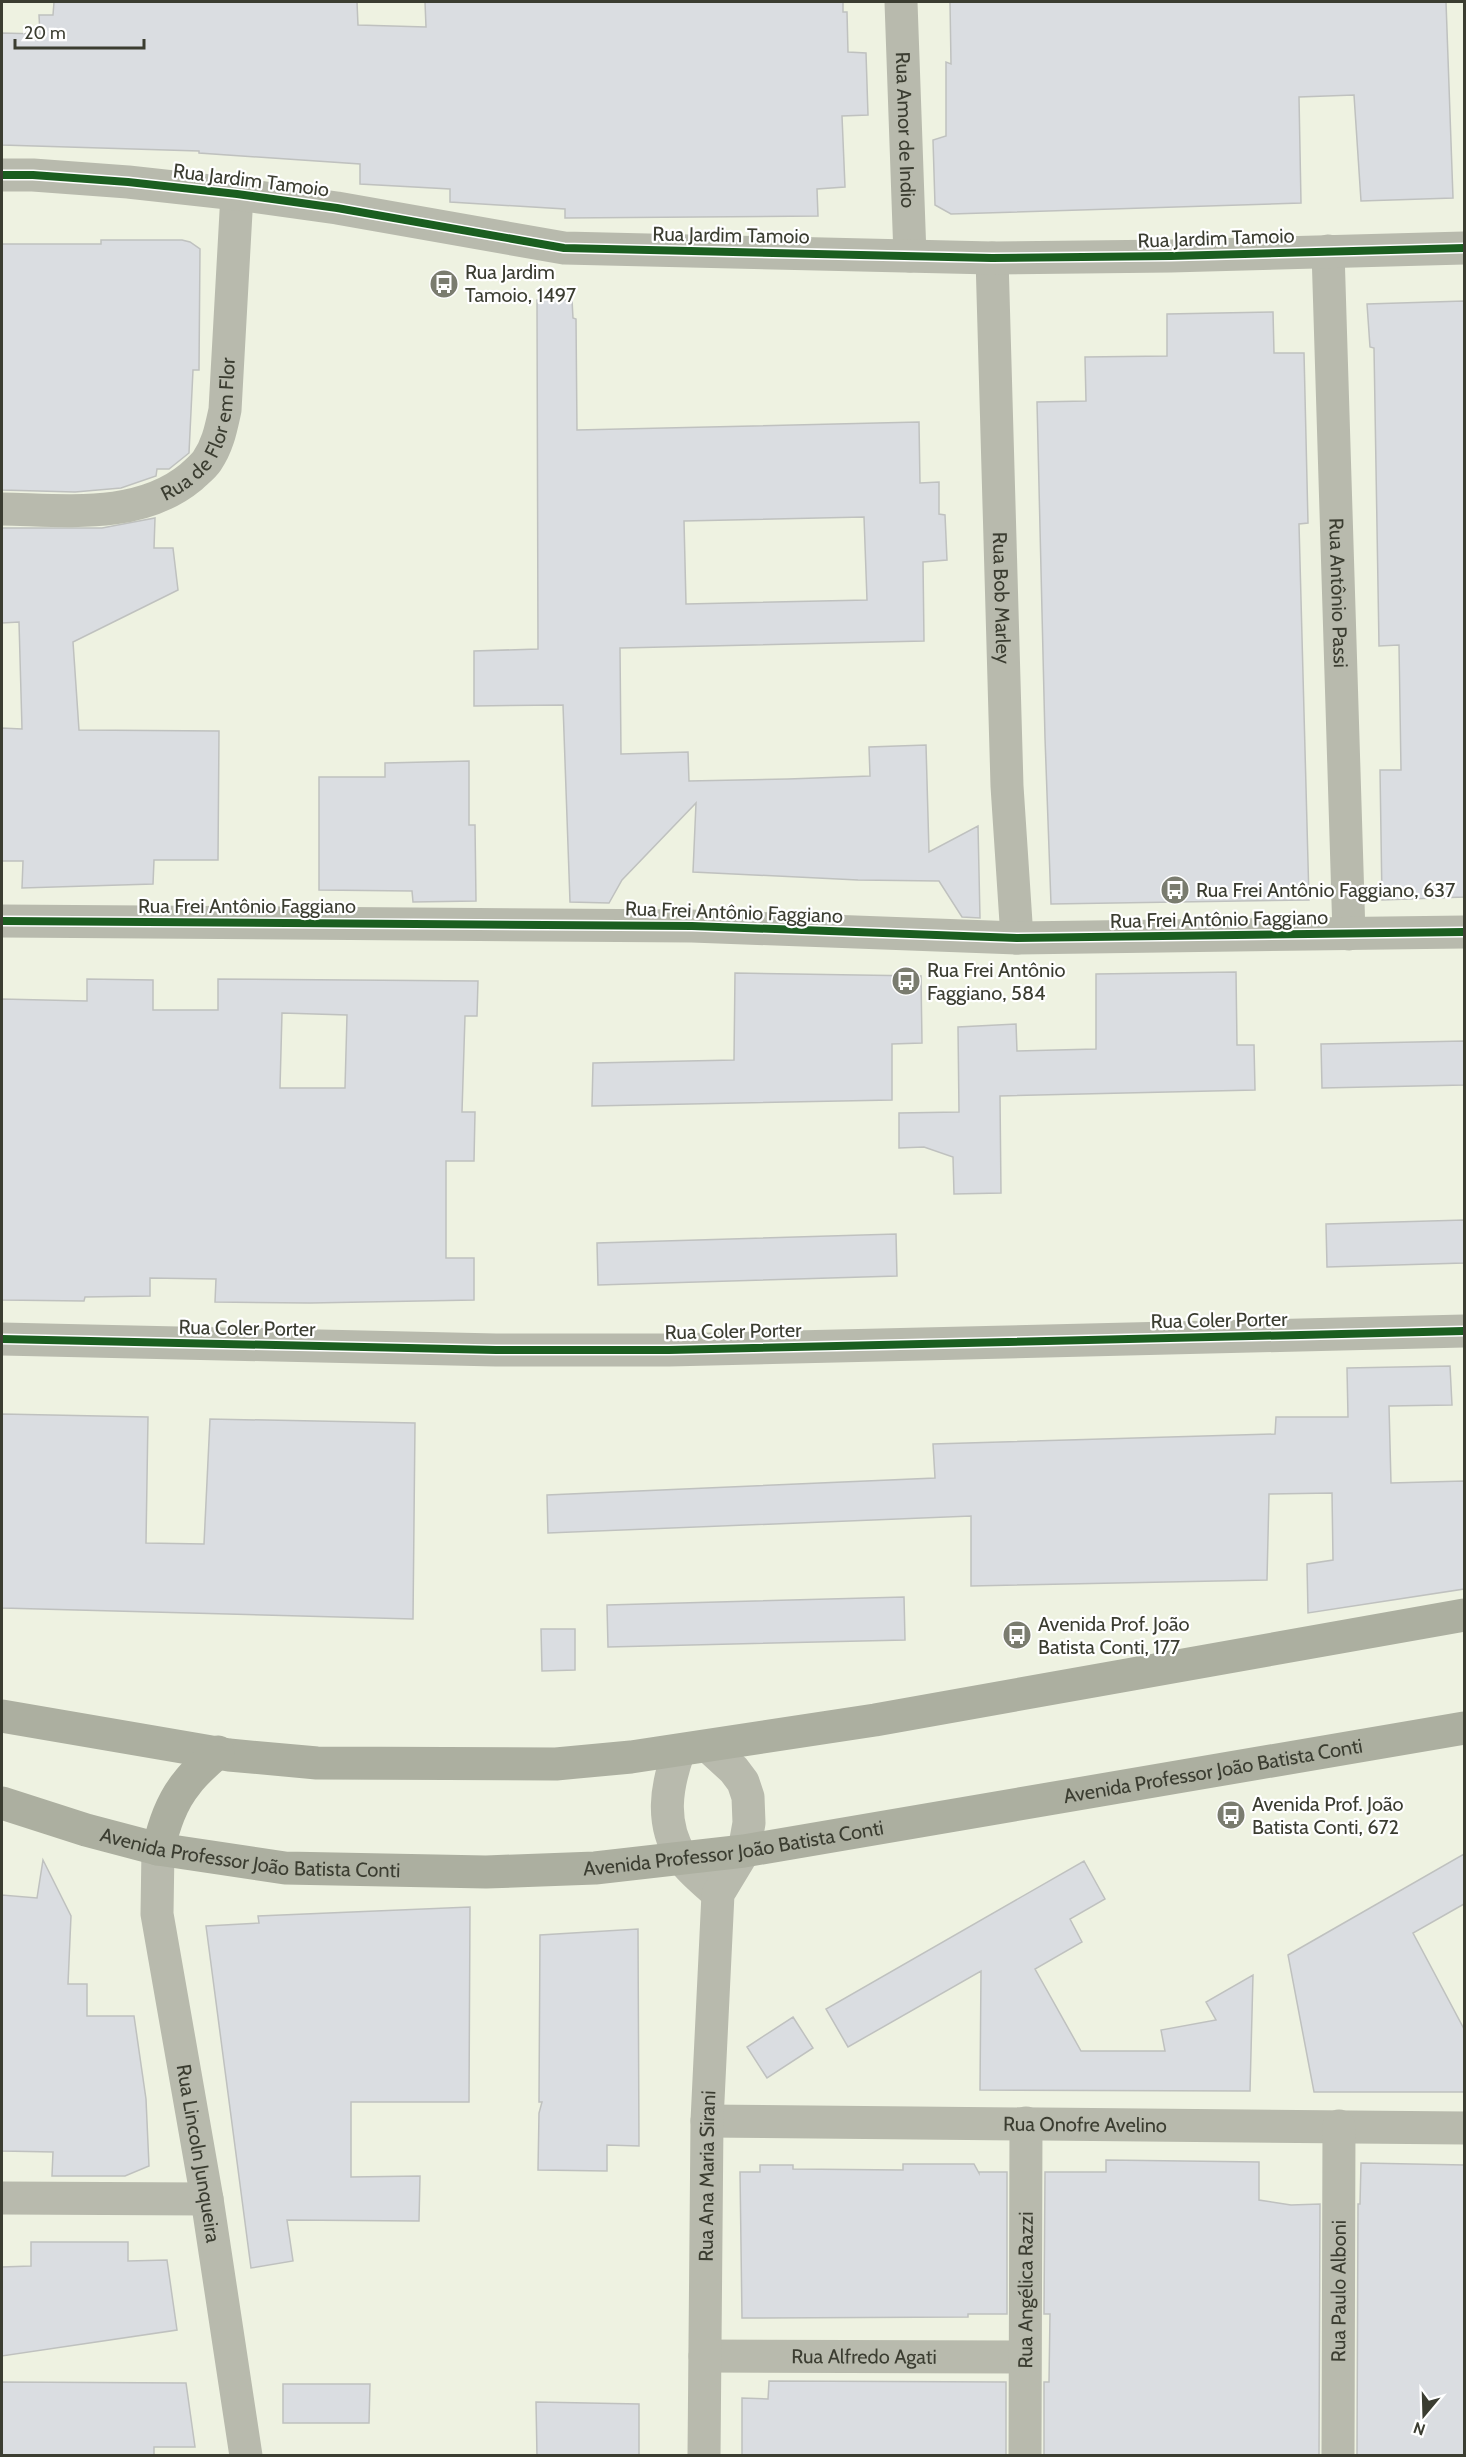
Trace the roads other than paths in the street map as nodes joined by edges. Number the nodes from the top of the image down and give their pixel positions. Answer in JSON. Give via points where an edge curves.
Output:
{"nodes":[{"id":1,"x":901,"y":2,"type":"edge"},
{"id":2,"x":2,"y":175,"type":"edge"},
{"id":3,"x":237,"y":194,"type":"junction"},
{"id":4,"x":1464,"y":248,"type":"edge"},
{"id":5,"x":1328,"y":251,"type":"junction"},
{"id":6,"x":910,"y":256,"type":"junction"},
{"id":7,"x":992,"y":258,"type":"junction"},
{"id":8,"x":2,"y":509,"type":"edge"},
{"id":9,"x":2,"y":921,"type":"edge"},
{"id":10,"x":1464,"y":932,"type":"edge"},
{"id":11,"x":1349,"y":934,"type":"junction"},
{"id":12,"x":1017,"y":938,"type":"junction"},
{"id":13,"x":1464,"y":1330,"type":"edge"},
{"id":14,"x":2,"y":1339,"type":"edge"},
{"id":15,"x":1464,"y":1616,"type":"edge"},
{"id":16,"x":2,"y":1716,"type":"edge"},
{"id":17,"x":1464,"y":1728,"type":"edge"},
{"id":18,"x":694,"y":1749,"type":"junction"},
{"id":19,"x":218,"y":1752,"type":"junction"},
{"id":20,"x":2,"y":1803,"type":"edge"},
{"id":21,"x":158,"y":1849,"type":"junction"},
{"id":22,"x":744,"y":1851,"type":"junction"},
{"id":23,"x":682,"y":1858,"type":"junction"},
{"id":24,"x":718,"y":1894,"type":"junction"},
{"id":25,"x":706,"y":2121,"type":"junction"},
{"id":26,"x":1026,"y":2123,"type":"junction"},
{"id":27,"x":1339,"y":2126,"type":"junction"},
{"id":28,"x":1464,"y":2128,"type":"edge"},
{"id":29,"x":2,"y":2198,"type":"edge"},
{"id":30,"x":207,"y":2199,"type":"junction"},
{"id":31,"x":705,"y":2355,"type":"junction"},
{"id":32,"x":1024,"y":2357,"type":"junction"},
{"id":33,"x":246,"y":2456,"type":"edge"},
{"id":34,"x":704,"y":2456,"type":"edge"},
{"id":35,"x":1024,"y":2456,"type":"edge"},
{"id":36,"x":1338,"y":2456,"type":"edge"}],
"edges":[{"from":1,"to":6,"type":"street","name":"Rua Amor de Indio"},
{"from":2,"to":3,"type":"street","name":"Rua Jardim Tamoio","via":[[33,174]]},
{"from":3,"to":6,"type":"street","name":"Rua Jardim Tamoio","via":[[564,248]]},
{"from":3,"to":8,"type":"street","name":"Rua de Flor em Flor","via":[[225,410],[218,441],[206,464],[177,488],[146,503],[105,509]]},
{"from":4,"to":5,"type":"street","name":"Rua Jardim Tamoio"},
{"from":5,"to":7,"type":"street","name":"Rua Jardim Tamoio"},
{"from":5,"to":11,"type":"street","name":"Rua Antônio Passi"},
{"from":6,"to":7,"type":"street","name":"Rua Jardim Tamoio"},
{"from":7,"to":12,"type":"street","name":"Rua Bob Marley","via":[[1007,786]]},
{"from":9,"to":12,"type":"street","name":"Rua Frei Antônio Faggiano","via":[[692,926]]},
{"from":10,"to":11,"type":"street","name":"Rua Frei Antônio Faggiano"},
{"from":11,"to":12,"type":"street","name":"Rua Frei Antônio Faggiano"},
{"from":13,"to":14,"type":"street","name":"Rua Coler Porter","via":[[669,1350]]},
{"from":15,"to":18,"type":"main road"},
{"from":16,"to":19,"type":"main road"},
{"from":17,"to":22,"type":"main road","name":"Avenida Professor João Batista Conti"},
{"from":18,"to":19,"type":"main road","via":[[556,1764],[317,1763]]},
{"from":18,"to":22,"type":"street","name":"Rua Ana Maria Sirani","via":[[734,1770],[743,1782],[749,1823]]},
{"from":18,"to":23,"type":"street","via":[[670,1775],[666,1797],[670,1830]]},
{"from":19,"to":21,"type":"main road","via":[[176,1799]]},
{"from":20,"to":21,"type":"main road","name":"Avenida Professor João Batista Conti"},
{"from":21,"to":23,"type":"main road","name":"Avenida Professor João Batista Conti","via":[[285,1868],[474,1872],[595,1868]]},
{"from":21,"to":30,"type":"street","name":"Rua Lincoln Junqueira","via":[[157,1914]]},
{"from":22,"to":23,"type":"main road","name":"Avenida Professor João Batista Conti"},
{"from":22,"to":24,"type":"street","name":"Rua Ana Maria Sirani"},
{"from":23,"to":24,"type":"street"},
{"from":24,"to":25,"type":"street","name":"Rua Ana Maria Sirani"},
{"from":25,"to":26,"type":"street","name":"Rua Onofre Avelino"},
{"from":25,"to":31,"type":"street","name":"Rua Ana Maria Sirani"},
{"from":26,"to":27,"type":"street","name":"Rua Onofre Avelino"},
{"from":26,"to":32,"type":"street","name":"Rua Angélica Razzi"},
{"from":27,"to":28,"type":"street","name":"Rua Onofre Avelino"},
{"from":27,"to":36,"type":"street","name":"Rua Paulo Alboni"},
{"from":29,"to":30,"type":"street"},
{"from":30,"to":33,"type":"street","name":"Rua Lincoln Junqueira"},
{"from":31,"to":32,"type":"street","name":"Rua Alfredo Agati"},
{"from":31,"to":34,"type":"street","name":"Rua Ana Maria Sirani"},
{"from":32,"to":35,"type":"street","name":"Rua Angélica Razzi"}]}
